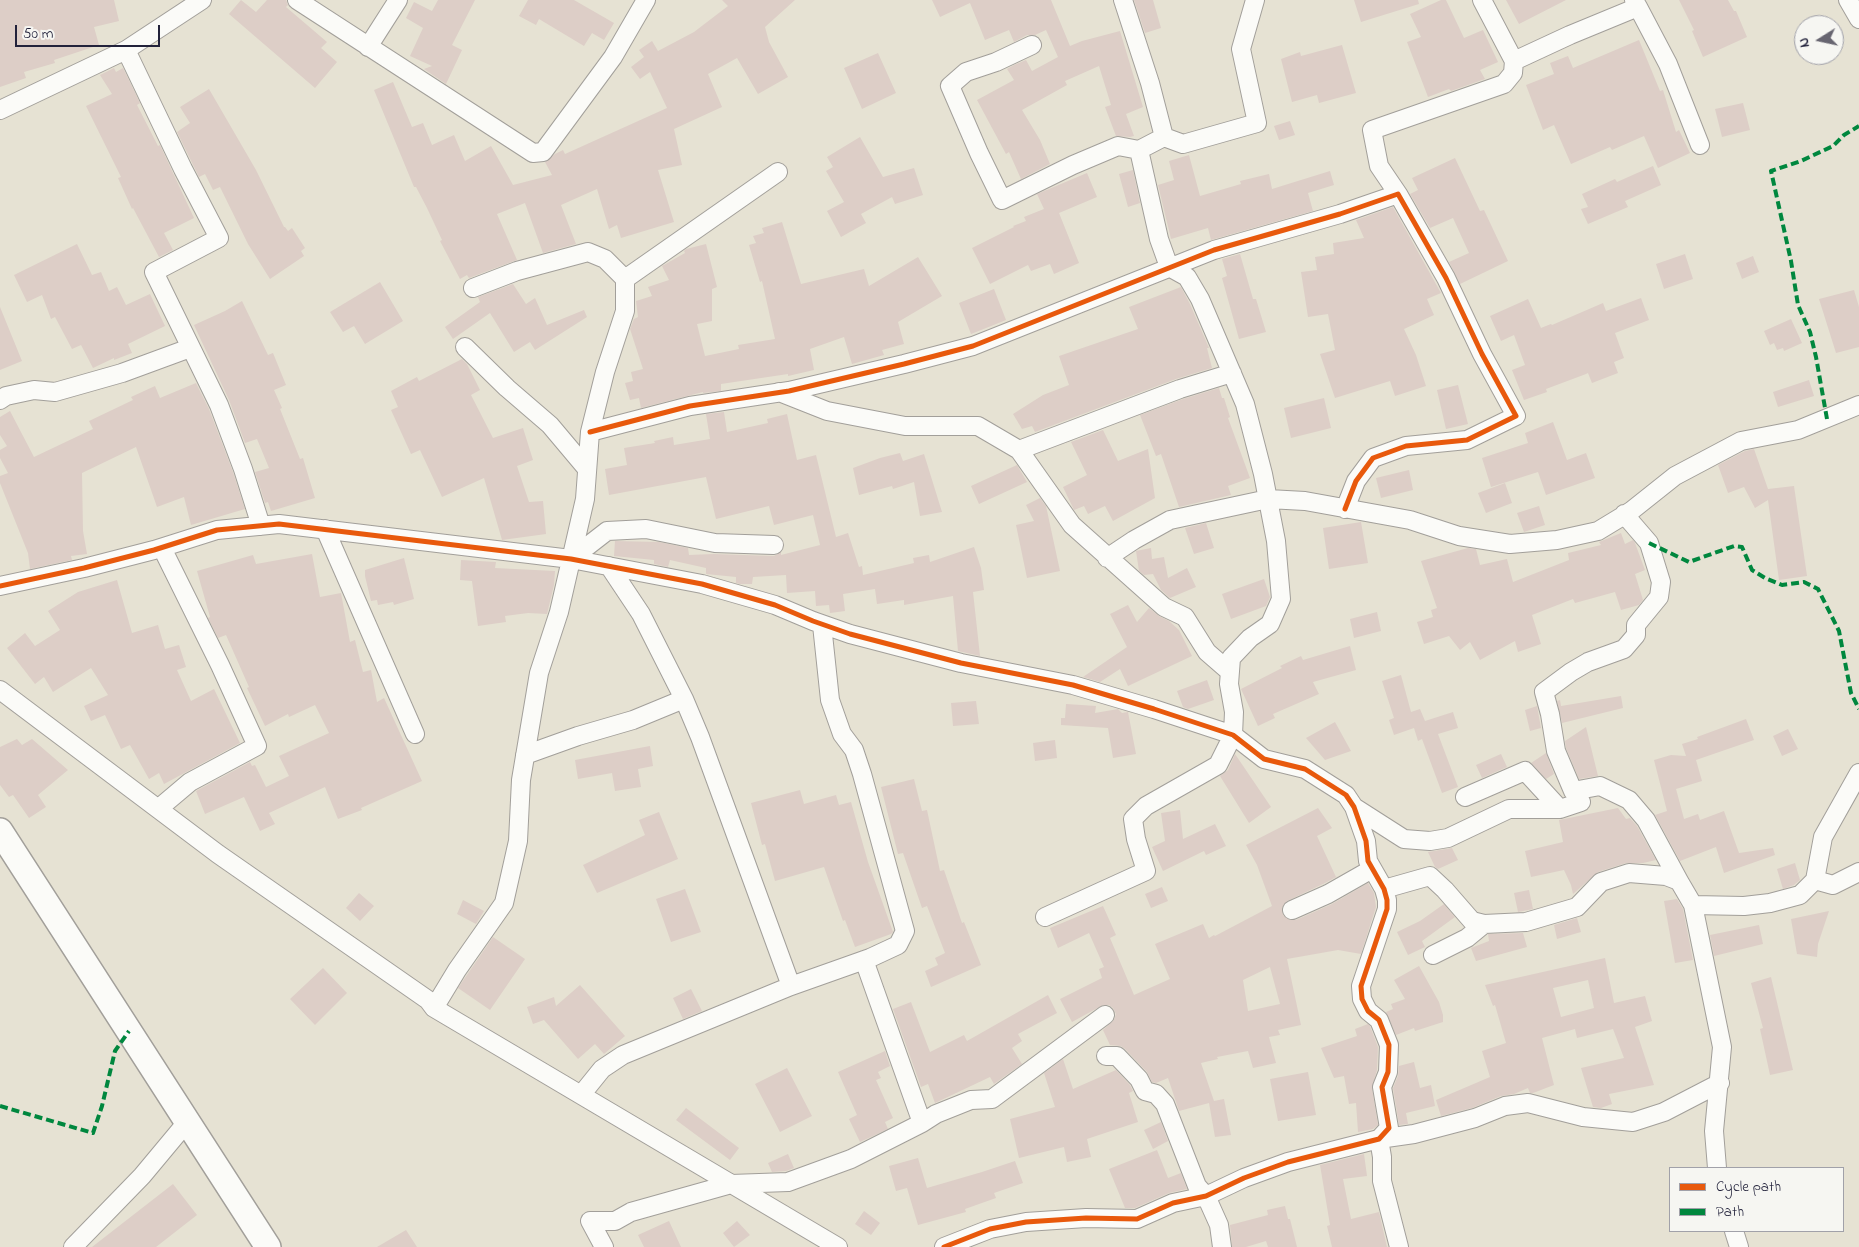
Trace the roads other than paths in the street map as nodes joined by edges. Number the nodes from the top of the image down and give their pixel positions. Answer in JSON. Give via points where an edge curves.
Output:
{"nodes":[{"id":1,"x":202,"y":0,"type":"edge"},
{"id":2,"x":297,"y":0,"type":"edge"},
{"id":3,"x":398,"y":0,"type":"edge"},
{"id":4,"x":646,"y":0,"type":"edge"},
{"id":5,"x":1123,"y":0,"type":"edge"},
{"id":6,"x":1255,"y":0,"type":"edge"},
{"id":7,"x":1482,"y":0,"type":"edge"},
{"id":8,"x":1848,"y":0,"type":"edge"},
{"id":9,"x":1636,"y":4,"type":"edge"},
{"id":10,"x":1859,"y":19,"type":"edge"},
{"id":11,"x":1032,"y":45,"type":"dead end"},
{"id":12,"x":368,"y":47,"type":"junction"},
{"id":13,"x":126,"y":50,"type":"junction"},
{"id":14,"x":1514,"y":61,"type":"junction"},
{"id":15,"x":0,"y":110,"type":"edge"},
{"id":16,"x":1164,"y":137,"type":"junction"},
{"id":17,"x":1700,"y":145,"type":"dead end"},
{"id":18,"x":1139,"y":150,"type":"junction"},
{"id":19,"x":778,"y":172,"type":"dead end"},
{"id":20,"x":1398,"y":194,"type":"junction"},
{"id":21,"x":1169,"y":267,"type":"junction"},
{"id":22,"x":625,"y":279,"type":"junction"},
{"id":23,"x":474,"y":288,"type":"dead end"},
{"id":24,"x":465,"y":347,"type":"dead end"},
{"id":25,"x":190,"y":348,"type":"junction"},
{"id":26,"x":1232,"y":373,"type":"junction"},
{"id":27,"x":778,"y":392,"type":"junction"},
{"id":28,"x":0,"y":400,"type":"edge"},
{"id":29,"x":1859,"y":405,"type":"edge"},
{"id":30,"x":590,"y":432,"type":"junction"},
{"id":31,"x":1019,"y":450,"type":"junction"},
{"id":32,"x":587,"y":469,"type":"junction"},
{"id":33,"x":1268,"y":499,"type":"junction"},
{"id":34,"x":1345,"y":509,"type":"junction"},
{"id":35,"x":1624,"y":514,"type":"junction"},
{"id":36,"x":261,"y":526,"type":"junction"},
{"id":37,"x":325,"y":529,"type":"junction"},
{"id":38,"x":774,"y":545,"type":"dead end"},
{"id":39,"x":162,"y":548,"type":"junction"},
{"id":40,"x":1107,"y":558,"type":"junction"},
{"id":41,"x":571,"y":559,"type":"junction"},
{"id":42,"x":609,"y":566,"type":"junction"},
{"id":43,"x":0,"y":586,"type":"edge"},
{"id":44,"x":822,"y":624,"type":"junction"},
{"id":45,"x":1230,"y":672,"type":"junction"},
{"id":46,"x":0,"y":690,"type":"edge"},
{"id":47,"x":684,"y":698,"type":"junction"},
{"id":48,"x":415,"y":734,"type":"dead end"},
{"id":49,"x":1233,"y":735,"type":"junction"},
{"id":50,"x":525,"y":755,"type":"junction"},
{"id":51,"x":1859,"y":772,"type":"edge"},
{"id":52,"x":1573,"y":791,"type":"junction"},
{"id":53,"x":1465,"y":797,"type":"dead end"},
{"id":54,"x":1354,"y":807,"type":"junction"},
{"id":55,"x":158,"y":809,"type":"junction"},
{"id":56,"x":1560,"y":809,"type":"junction"},
{"id":57,"x":0,"y":831,"type":"edge"},
{"id":58,"x":1372,"y":869,"type":"junction"},
{"id":59,"x":1859,"y":872,"type":"edge"},
{"id":60,"x":1815,"y":880,"type":"junction"},
{"id":61,"x":1679,"y":881,"type":"junction"},
{"id":62,"x":1384,"y":888,"type":"junction"},
{"id":63,"x":1693,"y":905,"type":"junction"},
{"id":64,"x":1292,"y":910,"type":"dead end"},
{"id":65,"x":1045,"y":917,"type":"dead end"},
{"id":66,"x":1484,"y":924,"type":"junction"},
{"id":67,"x":1433,"y":955,"type":"dead end"},
{"id":68,"x":864,"y":960,"type":"junction"},
{"id":69,"x":791,"y":986,"type":"junction"},
{"id":70,"x":434,"y":1008,"type":"junction"},
{"id":71,"x":1105,"y":1015,"type":"dead end"},
{"id":72,"x":1106,"y":1056,"type":"dead end"},
{"id":73,"x":1720,"y":1083,"type":"junction"},
{"id":74,"x":581,"y":1095,"type":"junction"},
{"id":75,"x":187,"y":1122,"type":"junction"},
{"id":76,"x":922,"y":1123,"type":"junction"},
{"id":77,"x":1379,"y":1139,"type":"junction"},
{"id":78,"x":1717,"y":1167,"type":"edge"},
{"id":79,"x":731,"y":1184,"type":"junction"},
{"id":80,"x":1206,"y":1196,"type":"junction"},
{"id":81,"x":1734,"y":1232,"type":"edge"},
{"id":82,"x":78,"y":1245,"type":"edge"},
{"id":83,"x":268,"y":1247,"type":"edge"},
{"id":84,"x":604,"y":1247,"type":"edge"},
{"id":85,"x":838,"y":1247,"type":"edge"},
{"id":86,"x":944,"y":1247,"type":"edge"},
{"id":87,"x":1222,"y":1247,"type":"edge"},
{"id":88,"x":1400,"y":1247,"type":"edge"},
{"id":89,"x":1740,"y":1247,"type":"edge"}],
"edges":[{"from":1,"to":13,"type":"street"},
{"from":2,"to":12,"type":"street"},
{"from":3,"to":12,"type":"street"},
{"from":4,"to":12,"type":"street","via":[[613,57],[544,152],[533,153]]},
{"from":5,"to":16,"type":"street"},
{"from":6,"to":16,"type":"street","via":[[1241,49],[1257,123],[1183,144]]},
{"from":7,"to":14,"type":"street"},
{"from":8,"to":10,"type":"street"},
{"from":9,"to":14,"type":"street"},
{"from":9,"to":17,"type":"street","via":[[1668,64]]},
{"from":11,"to":18,"type":"street","via":[[966,72],[950,86],[1002,200],[1118,146]]},
{"from":13,"to":15,"type":"street"},
{"from":13,"to":25,"type":"street","via":[[219,238],[154,272]]},
{"from":14,"to":20,"type":"street","via":[[1513,73],[1504,84],[1372,130],[1379,166]]},
{"from":16,"to":18,"type":"street"},
{"from":18,"to":21,"type":"street","via":[[1159,239]]},
{"from":19,"to":22,"type":"street"},
{"from":20,"to":21,"type":"street","via":[[1214,250]]},
{"from":20,"to":34,"type":"street","via":[[1446,278],[1516,416],[1467,440],[1406,446],[1373,458],[1356,481]]},
{"from":21,"to":26,"type":"street","via":[[1187,276]]},
{"from":21,"to":27,"type":"street","via":[[973,346]]},
{"from":22,"to":23,"type":"street","via":[[605,259],[588,252],[517,271]]},
{"from":22,"to":30,"type":"street","via":[[625,311]]},
{"from":24,"to":32,"type":"street","via":[[550,425]]},
{"from":25,"to":28,"type":"street","via":[[122,374],[55,392],[34,390]]},
{"from":25,"to":36,"type":"street","via":[[219,405]]},
{"from":26,"to":31,"type":"street","via":[[1171,392]]},
{"from":26,"to":33,"type":"street","via":[[1245,404]]},
{"from":27,"to":30,"type":"street","via":[[690,406]]},
{"from":27,"to":31,"type":"street","via":[[827,411],[905,426],[978,426]]},
{"from":29,"to":35,"type":"street","via":[[1798,430],[1740,441],[1675,476]]},
{"from":30,"to":32,"type":"street"},
{"from":31,"to":40,"type":"street","via":[[1072,526]]},
{"from":32,"to":41,"type":"street","via":[[585,499]]},
{"from":33,"to":34,"type":"street","via":[[1305,501]]},
{"from":33,"to":40,"type":"street","via":[[1170,520]]},
{"from":33,"to":45,"type":"street","via":[[1276,541],[1281,599],[1270,624],[1250,638],[1231,658]]},
{"from":34,"to":35,"type":"street","via":[[1410,520],[1459,536],[1510,544],[1557,540],[1598,531]]},
{"from":35,"to":52,"type":"street","via":[[1649,543],[1661,582],[1658,597],[1636,625],[1636,636],[1624,649],[1580,667],[1544,692],[1556,751]]},
{"from":36,"to":37,"type":"street","via":[[279,524]]},
{"from":36,"to":39,"type":"street","via":[[217,530]]},
{"from":37,"to":41,"type":"street"},
{"from":37,"to":48,"type":"street"},
{"from":38,"to":41,"type":"street","via":[[715,543],[646,529],[607,531]]},
{"from":39,"to":43,"type":"street"},
{"from":39,"to":55,"type":"street","via":[[257,746],[190,782]]},
{"from":40,"to":45,"type":"street","via":[[1164,607],[1185,617],[1207,652]]},
{"from":41,"to":42,"type":"street"},
{"from":41,"to":50,"type":"street","via":[[559,612],[539,673]]},
{"from":42,"to":44,"type":"street","via":[[702,584],[775,605]]},
{"from":42,"to":47,"type":"street","via":[[641,614]]},
{"from":44,"to":49,"type":"street","via":[[961,663],[1072,685]]},
{"from":44,"to":68,"type":"street","via":[[830,700],[862,774],[905,931],[898,945]]},
{"from":45,"to":49,"type":"street"},
{"from":46,"to":55,"type":"street"},
{"from":47,"to":50,"type":"street","via":[[633,720]]},
{"from":47,"to":69,"type":"street"},
{"from":49,"to":54,"type":"street","via":[[1264,759],[1313,773],[1346,795]]},
{"from":49,"to":65,"type":"street","via":[[1218,765],[1146,806],[1133,819],[1146,871]]},
{"from":50,"to":70,"type":"street","via":[[518,841],[504,903]]},
{"from":51,"to":60,"type":"street","via":[[1823,837]]},
{"from":52,"to":56,"type":"street","via":[[1581,802]]},
{"from":52,"to":61,"type":"street","via":[[1600,786],[1629,800],[1646,820]]},
{"from":53,"to":56,"type":"street","via":[[1524,771]]},
{"from":54,"to":56,"type":"street","via":[[1404,839],[1430,841],[1448,838],[1510,809]]},
{"from":54,"to":58,"type":"street"},
{"from":55,"to":70,"type":"street","via":[[428,1000]]},
{"from":57,"to":75,"type":"street"},
{"from":58,"to":62,"type":"street"},
{"from":58,"to":64,"type":"street"},
{"from":59,"to":60,"type":"street","via":[[1833,885]]},
{"from":60,"to":63,"type":"street","via":[[1800,895],[1770,903]]},
{"from":61,"to":63,"type":"street"},
{"from":61,"to":66,"type":"street","via":[[1666,876],[1629,873],[1601,882],[1577,907],[1526,922]]},
{"from":62,"to":66,"type":"street","via":[[1430,876],[1472,921]]},
{"from":62,"to":77,"type":"street","via":[[1387,909],[1360,986],[1362,999],[1368,1011],[1379,1020],[1389,1045],[1388,1072],[1382,1088],[1389,1128]]},
{"from":63,"to":73,"type":"street","via":[[1722,1047]]},
{"from":66,"to":67,"type":"street","via":[[1467,938]]},
{"from":68,"to":69,"type":"street"},
{"from":68,"to":76,"type":"street"},
{"from":69,"to":74,"type":"street","via":[[623,1055],[602,1069]]},
{"from":70,"to":74,"type":"street"},
{"from":71,"to":76,"type":"street","via":[[992,1099],[971,1100]]},
{"from":72,"to":80,"type":"street","via":[[1117,1056],[1139,1079],[1145,1091],[1156,1094],[1165,1104],[1197,1186]]},
{"from":73,"to":77,"type":"street","via":[[1664,1112],[1633,1122],[1583,1117],[1528,1103],[1505,1106],[1475,1118],[1414,1134]]},
{"from":73,"to":78,"type":"street","via":[[1714,1131]]},
{"from":74,"to":79,"type":"street"},
{"from":75,"to":82,"type":"street"},
{"from":75,"to":83,"type":"street"},
{"from":76,"to":79,"type":"street","via":[[851,1159],[788,1182]]},
{"from":77,"to":80,"type":"street","via":[[1288,1162]]},
{"from":77,"to":88,"type":"street","via":[[1382,1181]]},
{"from":79,"to":84,"type":"street","via":[[630,1212],[615,1221],[590,1221]]},
{"from":79,"to":85,"type":"street"},
{"from":80,"to":86,"type":"street","via":[[1173,1203],[1137,1219],[1026,1222],[990,1229]]},
{"from":80,"to":87,"type":"street","via":[[1219,1225]]},
{"from":81,"to":89,"type":"street"}]}
